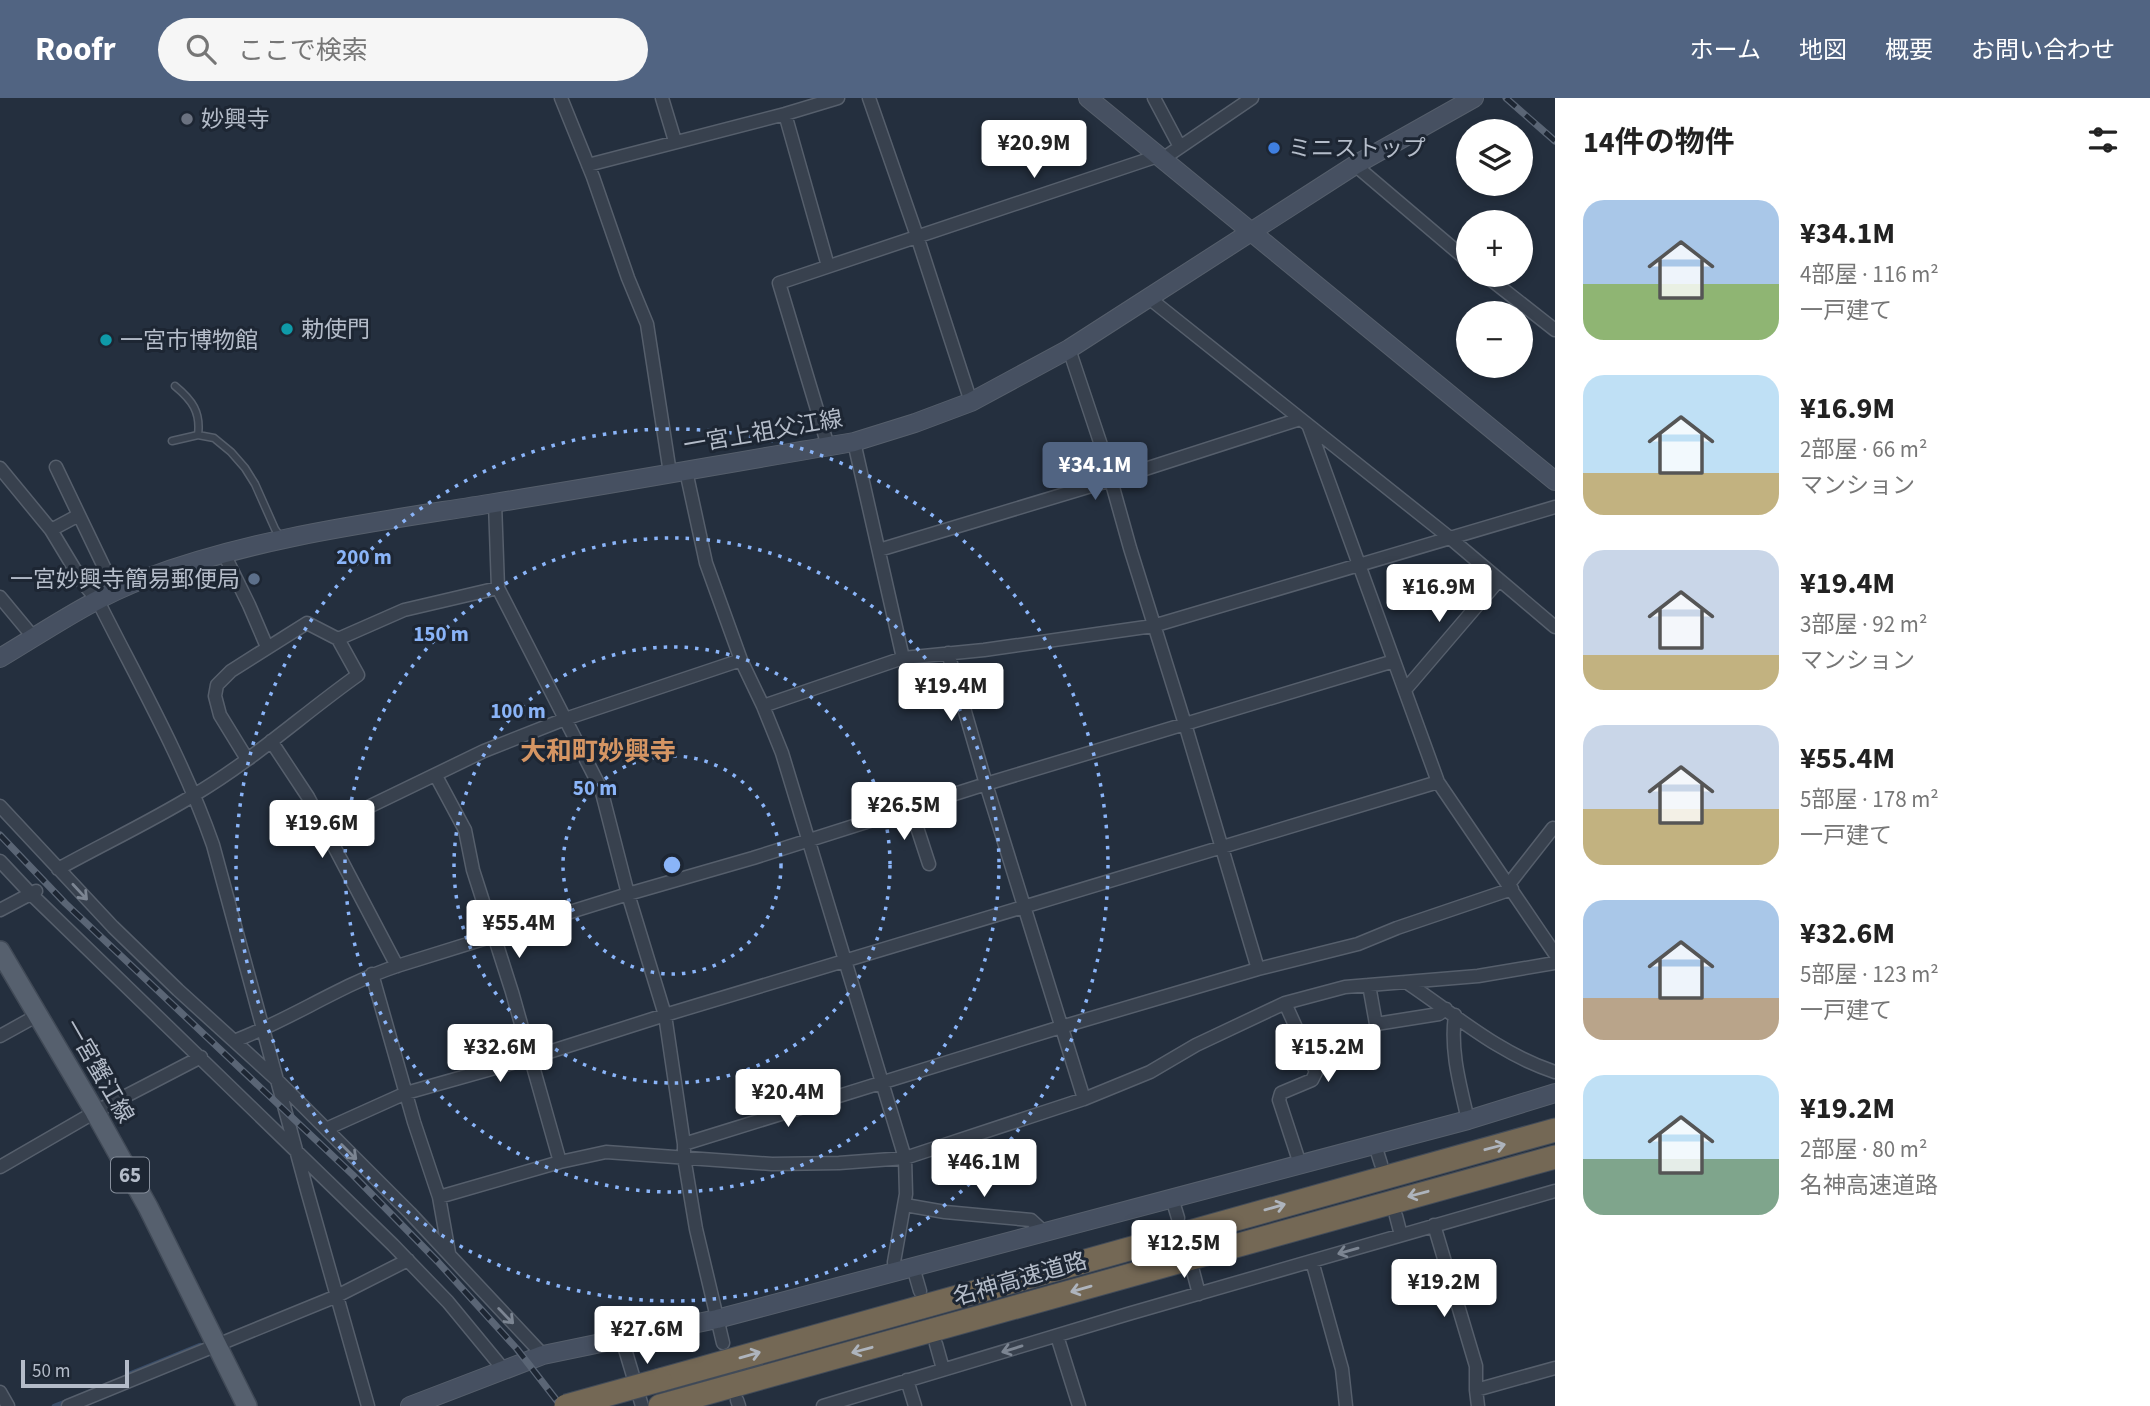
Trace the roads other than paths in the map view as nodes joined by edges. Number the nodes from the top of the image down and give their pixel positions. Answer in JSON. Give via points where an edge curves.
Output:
{"nodes":[{"id":1,"x":561,"y":98,"type":"edge"},
{"id":2,"x":662,"y":98,"type":"edge"},
{"id":3,"x":838,"y":98,"type":"edge"},
{"id":4,"x":869,"y":98,"type":"edge"},
{"id":5,"x":1088,"y":98,"type":"edge"},
{"id":6,"x":1154,"y":98,"type":"edge"},
{"id":7,"x":1252,"y":98,"type":"edge"},
{"id":8,"x":1474,"y":98,"type":"edge"},
{"id":9,"x":785,"y":114,"type":"junction"},
{"id":10,"x":675,"y":141,"type":"junction"},
{"id":11,"x":1180,"y":147,"type":"junction"},
{"id":12,"x":1162,"y":157,"type":"junction"},
{"id":13,"x":588,"y":165,"type":"junction"},
{"id":14,"x":1355,"y":165,"type":"junction"},
{"id":15,"x":1252,"y":233,"type":"junction"},
{"id":16,"x":917,"y":236,"type":"junction"},
{"id":17,"x":1456,"y":251,"type":"edge"},
{"id":18,"x":828,"y":266,"type":"junction"},
{"id":19,"x":1500,"y":287,"type":"edge"},
{"id":20,"x":1149,"y":298,"type":"junction"},
{"id":21,"x":1555,"y":330,"type":"edge"},
{"id":22,"x":1069,"y":349,"type":"junction"},
{"id":23,"x":175,"y":386,"type":"dead end"},
{"id":24,"x":971,"y":402,"type":"junction"},
{"id":25,"x":1304,"y":423,"type":"junction"},
{"id":26,"x":198,"y":435,"type":"junction"},
{"id":27,"x":172,"y":441,"type":"dead end"},
{"id":28,"x":854,"y":442,"type":"junction"},
{"id":29,"x":828,"y":446,"type":"junction"},
{"id":30,"x":56,"y":467,"type":"dead end"},
{"id":31,"x":0,"y":468,"type":"edge"},
{"id":32,"x":678,"y":472,"type":"junction"},
{"id":33,"x":1111,"y":480,"type":"junction"},
{"id":34,"x":1555,"y":481,"type":"edge"},
{"id":35,"x":495,"y":503,"type":"junction"},
{"id":36,"x":1555,"y":507,"type":"edge"},
{"id":37,"x":79,"y":515,"type":"junction"},
{"id":38,"x":51,"y":530,"type":"junction"},
{"id":39,"x":1450,"y":538,"type":"junction"},
{"id":40,"x":283,"y":540,"type":"junction"},
{"id":41,"x":879,"y":550,"type":"junction"},
{"id":42,"x":224,"y":554,"type":"junction"},
{"id":43,"x":1359,"y":566,"type":"junction"},
{"id":44,"x":1499,"y":580,"type":"junction"},
{"id":45,"x":498,"y":587,"type":"junction"},
{"id":46,"x":116,"y":592,"type":"junction"},
{"id":47,"x":0,"y":597,"type":"edge"},
{"id":48,"x":97,"y":601,"type":"junction"},
{"id":49,"x":1153,"y":626,"type":"junction"},
{"id":50,"x":1555,"y":627,"type":"edge"},
{"id":51,"x":34,"y":638,"type":"junction"},
{"id":52,"x":338,"y":639,"type":"junction"},
{"id":53,"x":267,"y":648,"type":"junction"},
{"id":54,"x":948,"y":653,"type":"junction"},
{"id":55,"x":0,"y":658,"type":"edge"},
{"id":56,"x":903,"y":658,"type":"junction"},
{"id":57,"x":741,"y":660,"type":"junction"},
{"id":58,"x":1394,"y":661,"type":"junction"},
{"id":59,"x":1405,"y":690,"type":"junction"},
{"id":60,"x":762,"y":706,"type":"junction"},
{"id":61,"x":565,"y":719,"type":"junction"},
{"id":62,"x":1185,"y":724,"type":"junction"},
{"id":63,"x":271,"y":741,"type":"junction"},
{"id":64,"x":247,"y":759,"type":"junction"},
{"id":65,"x":436,"y":776,"type":"junction"},
{"id":66,"x":1438,"y":782,"type":"junction"},
{"id":67,"x":986,"y":784,"type":"junction"},
{"id":68,"x":195,"y":795,"type":"junction"},
{"id":69,"x":0,"y":806,"type":"edge"},
{"id":70,"x":911,"y":809,"type":"junction"},
{"id":71,"x":325,"y":828,"type":"junction"},
{"id":72,"x":1553,"y":828,"type":"dead end"},
{"id":73,"x":808,"y":839,"type":"junction"},
{"id":74,"x":1222,"y":846,"type":"junction"},
{"id":75,"x":0,"y":861,"type":"edge"},
{"id":76,"x":929,"y":864,"type":"dead end"},
{"id":77,"x":58,"y":869,"type":"junction"},
{"id":78,"x":1510,"y":887,"type":"junction"},
{"id":79,"x":33,"y":892,"type":"junction"},
{"id":80,"x":628,"y":894,"type":"junction"},
{"id":81,"x":1025,"y":906,"type":"junction"},
{"id":82,"x":0,"y":910,"type":"edge"},
{"id":83,"x":494,"y":935,"type":"junction"},
{"id":84,"x":0,"y":951,"type":"edge"},
{"id":85,"x":1555,"y":954,"type":"edge"},
{"id":86,"x":845,"y":960,"type":"junction"},
{"id":87,"x":1555,"y":963,"type":"edge"},
{"id":88,"x":397,"y":966,"type":"junction"},
{"id":89,"x":1258,"y":969,"type":"junction"},
{"id":90,"x":372,"y":974,"type":"junction"},
{"id":91,"x":1406,"y":982,"type":"junction"},
{"id":92,"x":1369,"y":985,"type":"junction"},
{"id":93,"x":1285,"y":1003,"type":"junction"},
{"id":94,"x":1450,"y":1012,"type":"junction"},
{"id":95,"x":38,"y":1015,"type":"junction"},
{"id":96,"x":665,"y":1015,"type":"junction"},
{"id":97,"x":1061,"y":1027,"type":"junction"},
{"id":98,"x":264,"y":1030,"type":"junction"},
{"id":99,"x":0,"y":1036,"type":"edge"},
{"id":100,"x":234,"y":1041,"type":"junction"},
{"id":101,"x":201,"y":1057,"type":"junction"},
{"id":102,"x":530,"y":1058,"type":"junction"},
{"id":103,"x":1555,"y":1072,"type":"edge"},
{"id":104,"x":277,"y":1080,"type":"junction"},
{"id":105,"x":883,"y":1082,"type":"junction"},
{"id":106,"x":406,"y":1093,"type":"junction"},
{"id":107,"x":1555,"y":1093,"type":"edge"},
{"id":108,"x":1084,"y":1099,"type":"junction"},
{"id":109,"x":95,"y":1112,"type":"junction"},
{"id":110,"x":1468,"y":1120,"type":"junction"},
{"id":111,"x":326,"y":1129,"type":"junction"},
{"id":112,"x":1555,"y":1130,"type":"edge"},
{"id":113,"x":1375,"y":1145,"type":"junction"},
{"id":114,"x":295,"y":1149,"type":"junction"},
{"id":115,"x":684,"y":1150,"type":"junction"},
{"id":116,"x":1555,"y":1157,"type":"edge"},
{"id":117,"x":905,"y":1158,"type":"junction"},
{"id":118,"x":560,"y":1162,"type":"junction"},
{"id":119,"x":1300,"y":1164,"type":"junction"},
{"id":120,"x":1381,"y":1164,"type":"dead end"},
{"id":121,"x":0,"y":1167,"type":"edge"},
{"id":122,"x":1555,"y":1191,"type":"edge"},
{"id":123,"x":439,"y":1197,"type":"junction"},
{"id":124,"x":1172,"y":1198,"type":"junction"},
{"id":125,"x":905,"y":1205,"type":"junction"},
{"id":126,"x":1396,"y":1216,"type":"dead end"},
{"id":127,"x":1178,"y":1218,"type":"dead end"},
{"id":128,"x":1434,"y":1226,"type":"junction"},
{"id":129,"x":1044,"y":1231,"type":"junction"},
{"id":130,"x":1401,"y":1235,"type":"junction"},
{"id":131,"x":449,"y":1254,"type":"junction"},
{"id":132,"x":408,"y":1260,"type":"junction"},
{"id":133,"x":1312,"y":1261,"type":"junction"},
{"id":134,"x":904,"y":1270,"type":"junction"},
{"id":135,"x":1192,"y":1271,"type":"dead end"},
{"id":136,"x":920,"y":1291,"type":"dead end"},
{"id":137,"x":1199,"y":1294,"type":"junction"},
{"id":138,"x":337,"y":1296,"type":"junction"},
{"id":139,"x":717,"y":1319,"type":"junction"},
{"id":140,"x":1056,"y":1336,"type":"junction"},
{"id":141,"x":622,"y":1339,"type":"junction"},
{"id":142,"x":723,"y":1343,"type":"dead end"},
{"id":143,"x":936,"y":1344,"type":"dead end"},
{"id":144,"x":218,"y":1346,"type":"junction"},
{"id":145,"x":543,"y":1355,"type":"junction"},
{"id":146,"x":1555,"y":1368,"type":"edge"},
{"id":147,"x":943,"y":1369,"type":"junction"},
{"id":148,"x":504,"y":1370,"type":"junction"},
{"id":149,"x":907,"y":1380,"type":"junction"},
{"id":150,"x":1475,"y":1390,"type":"junction"},
{"id":151,"x":0,"y":1392,"type":"edge"},
{"id":152,"x":664,"y":1405,"type":"edge"},
{"id":153,"x":8,"y":1406,"type":"edge"},
{"id":154,"x":68,"y":1406,"type":"edge"},
{"id":155,"x":247,"y":1406,"type":"edge"},
{"id":156,"x":368,"y":1406,"type":"edge"},
{"id":157,"x":410,"y":1406,"type":"edge"},
{"id":158,"x":566,"y":1406,"type":"edge"},
{"id":159,"x":642,"y":1406,"type":"edge"},
{"id":160,"x":823,"y":1406,"type":"edge"},
{"id":161,"x":915,"y":1406,"type":"edge"},
{"id":162,"x":1079,"y":1406,"type":"edge"},
{"id":163,"x":1346,"y":1406,"type":"edge"},
{"id":164,"x":1478,"y":1406,"type":"edge"}],
"edges":[{"from":1,"to":13,"type":"street"},
{"from":2,"to":10,"type":"street"},
{"from":3,"to":9,"type":"street"},
{"from":4,"to":16,"type":"street"},
{"from":5,"to":12,"type":"street"},
{"from":6,"to":11,"type":"street"},
{"from":7,"to":11,"type":"street"},
{"from":8,"to":14,"type":"street","name":"一宮上祖父江線"},
{"from":9,"to":10,"type":"street"},
{"from":9,"to":18,"type":"street"},
{"from":10,"to":13,"type":"street"},
{"from":11,"to":12,"type":"street"},
{"from":12,"to":15,"type":"street"},
{"from":12,"to":16,"type":"street"},
{"from":13,"to":32,"type":"street","via":[[647,324]]},
{"from":14,"to":15,"type":"street","name":"一宮上祖父江線"},
{"from":14,"to":17,"type":"street"},
{"from":15,"to":20,"type":"street","name":"一宮上祖父江線"},
{"from":15,"to":34,"type":"street"},
{"from":16,"to":18,"type":"street"},
{"from":16,"to":24,"type":"street"},
{"from":18,"to":29,"type":"street","via":[[779,283]]},
{"from":19,"to":21,"type":"street"},
{"from":20,"to":22,"type":"street","name":"一宮上祖父江線"},
{"from":20,"to":25,"type":"street"},
{"from":22,"to":24,"type":"street","name":"一宮上祖父江線"},
{"from":22,"to":33,"type":"street"},
{"from":23,"to":26,"type":"lane","via":[[190,397]]},
{"from":24,"to":28,"type":"street","name":"一宮上祖父江線"},
{"from":25,"to":33,"type":"street"},
{"from":25,"to":39,"type":"street"},
{"from":25,"to":43,"type":"street"},
{"from":26,"to":27,"type":"lane"},
{"from":26,"to":40,"type":"lane","via":[[214,438],[245,468]]},
{"from":28,"to":29,"type":"street","name":"一宮上祖父江線"},
{"from":28,"to":41,"type":"street"},
{"from":29,"to":32,"type":"street","name":"一宮上祖父江線"},
{"from":30,"to":37,"type":"street"},
{"from":31,"to":38,"type":"street"},
{"from":32,"to":35,"type":"street","name":"一宮上祖父江線"},
{"from":32,"to":57,"type":"street"},
{"from":33,"to":41,"type":"street"},
{"from":33,"to":49,"type":"street"},
{"from":35,"to":40,"type":"street","name":"一宮上祖父江線"},
{"from":35,"to":45,"type":"street"},
{"from":36,"to":39,"type":"street"},
{"from":37,"to":38,"type":"street"},
{"from":37,"to":46,"type":"street"},
{"from":38,"to":48,"type":"street"},
{"from":39,"to":43,"type":"street"},
{"from":39,"to":44,"type":"street"},
{"from":40,"to":42,"type":"street","name":"一宮上祖父江線"},
{"from":41,"to":56,"type":"street"},
{"from":42,"to":46,"type":"street","name":"一宮上祖父江線"},
{"from":42,"to":53,"type":"street"},
{"from":43,"to":49,"type":"street"},
{"from":43,"to":58,"type":"street"},
{"from":44,"to":50,"type":"street"},
{"from":44,"to":59,"type":"street"},
{"from":45,"to":52,"type":"street","via":[[404,610]]},
{"from":45,"to":61,"type":"street"},
{"from":46,"to":48,"type":"street","name":"一宮上祖父江線"},
{"from":47,"to":51,"type":"street"},
{"from":48,"to":51,"type":"street","name":"一宮上祖父江線"},
{"from":48,"to":68,"type":"street"},
{"from":49,"to":54,"type":"street"},
{"from":49,"to":62,"type":"street"},
{"from":51,"to":55,"type":"street","name":"一宮上祖父江線"},
{"from":52,"to":53,"type":"street","via":[[307,623]]},
{"from":52,"to":63,"type":"street","via":[[358,675]]},
{"from":53,"to":64,"type":"street","via":[[231,671],[217,685],[215,696],[220,715]]},
{"from":54,"to":56,"type":"street"},
{"from":54,"to":67,"type":"street"},
{"from":56,"to":60,"type":"street"},
{"from":57,"to":60,"type":"street"},
{"from":57,"to":61,"type":"street"},
{"from":58,"to":59,"type":"street"},
{"from":58,"to":62,"type":"street"},
{"from":59,"to":66,"type":"street"},
{"from":60,"to":73,"type":"street","via":[[782,753]]},
{"from":61,"to":65,"type":"street"},
{"from":61,"to":80,"type":"street","via":[[600,789]]},
{"from":62,"to":67,"type":"street"},
{"from":62,"to":74,"type":"street"},
{"from":63,"to":64,"type":"street"},
{"from":63,"to":71,"type":"street"},
{"from":64,"to":68,"type":"street"},
{"from":65,"to":71,"type":"street"},
{"from":65,"to":83,"type":"street","via":[[465,830]]},
{"from":66,"to":74,"type":"street"},
{"from":66,"to":78,"type":"street"},
{"from":67,"to":70,"type":"street"},
{"from":67,"to":81,"type":"street"},
{"from":68,"to":77,"type":"street"},
{"from":68,"to":98,"type":"street"},
{"from":69,"to":77,"type":"street"},
{"from":70,"to":73,"type":"street"},
{"from":70,"to":76,"type":"street"},
{"from":71,"to":88,"type":"street"},
{"from":72,"to":78,"type":"street"},
{"from":73,"to":80,"type":"street"},
{"from":73,"to":86,"type":"street"},
{"from":74,"to":81,"type":"street"},
{"from":74,"to":89,"type":"street"},
{"from":75,"to":79,"type":"street"},
{"from":77,"to":100,"type":"street","one_way":true},
{"from":78,"to":85,"type":"street"},
{"from":78,"to":89,"type":"street","via":[[1358,944]]},
{"from":79,"to":82,"type":"street"},
{"from":79,"to":101,"type":"street"},
{"from":80,"to":83,"type":"street"},
{"from":80,"to":96,"type":"street"},
{"from":81,"to":86,"type":"street"},
{"from":81,"to":97,"type":"street"},
{"from":83,"to":88,"type":"street"},
{"from":83,"to":102,"type":"street"},
{"from":84,"to":95,"type":"main road","name":"一宮蟹江線","number":"65"},
{"from":86,"to":96,"type":"street"},
{"from":86,"to":105,"type":"street"},
{"from":87,"to":91,"type":"street"},
{"from":88,"to":90,"type":"street"},
{"from":89,"to":97,"type":"street"},
{"from":90,"to":98,"type":"street"},
{"from":90,"to":106,"type":"street"},
{"from":91,"to":92,"type":"street"},
{"from":91,"to":94,"type":"street"},
{"from":92,"to":93,"type":"street"},
{"from":92,"to":94,"type":"street","via":[[1376,1024]]},
{"from":93,"to":108,"type":"street","via":[[1150,1072]]},
{"from":93,"to":119,"type":"street","via":[[1316,1072],[1312,1080],[1281,1093],[1279,1100]]},
{"from":94,"to":103,"type":"street","via":[[1503,1050]]},
{"from":94,"to":110,"type":"street"},
{"from":95,"to":99,"type":"street"},
{"from":95,"to":109,"type":"main road","name":"一宮蟹江線","number":"65"},
{"from":96,"to":102,"type":"street"},
{"from":96,"to":115,"type":"street"},
{"from":97,"to":105,"type":"street"},
{"from":97,"to":108,"type":"street"},
{"from":98,"to":100,"type":"street"},
{"from":98,"to":104,"type":"street"},
{"from":100,"to":104,"type":"street"},
{"from":101,"to":109,"type":"street"},
{"from":101,"to":114,"type":"street"},
{"from":102,"to":106,"type":"street"},
{"from":102,"to":118,"type":"street"},
{"from":104,"to":111,"type":"street"},
{"from":104,"to":114,"type":"street"},
{"from":105,"to":115,"type":"street"},
{"from":105,"to":117,"type":"street"},
{"from":106,"to":111,"type":"street"},
{"from":106,"to":123,"type":"street"},
{"from":107,"to":110,"type":"street"},
{"from":108,"to":117,"type":"street"},
{"from":109,"to":121,"type":"street"},
{"from":109,"to":144,"type":"main road","name":"一宮蟹江線","number":"65"},
{"from":110,"to":113,"type":"street"},
{"from":111,"to":131,"type":"street","one_way":true},
{"from":158,"to":112,"type":"highway","name":"名神高速道路","one_way":true,"bridge":true},
{"from":113,"to":119,"type":"street"},
{"from":113,"to":120,"type":"street"},
{"from":114,"to":132,"type":"street"},
{"from":114,"to":138,"type":"street"},
{"from":115,"to":117,"type":"street","via":[[772,1164]]},
{"from":115,"to":118,"type":"street","via":[[606,1152]]},
{"from":115,"to":139,"type":"street"},
{"from":116,"to":152,"type":"highway","name":"名神高速道路","one_way":true},
{"from":117,"to":125,"type":"street"},
{"from":118,"to":123,"type":"street"},
{"from":119,"to":124,"type":"street"},
{"from":122,"to":128,"type":"street"},
{"from":123,"to":131,"type":"street"},
{"from":124,"to":127,"type":"street"},
{"from":124,"to":129,"type":"street"},
{"from":125,"to":129,"type":"street","via":[[1031,1220]]},
{"from":125,"to":134,"type":"street","via":[[894,1262]]},
{"from":126,"to":130,"type":"street"},
{"from":128,"to":130,"type":"street"},
{"from":128,"to":150,"type":"street","via":[[1476,1366]]},
{"from":129,"to":134,"type":"street"},
{"from":130,"to":133,"type":"street","one_way":true},
{"from":131,"to":145,"type":"street","one_way":true},
{"from":132,"to":138,"type":"street"},
{"from":132,"to":148,"type":"street"},
{"from":133,"to":137,"type":"street"},
{"from":133,"to":163,"type":"street","via":[[1342,1369]]},
{"from":134,"to":136,"type":"street"},
{"from":134,"to":139,"type":"street"},
{"from":135,"to":137,"type":"street"},
{"from":137,"to":140,"type":"street"},
{"from":138,"to":144,"type":"street"},
{"from":138,"to":156,"type":"street"},
{"from":139,"to":141,"type":"street"},
{"from":139,"to":142,"type":"street"},
{"from":140,"to":147,"type":"street","one_way":true},
{"from":140,"to":162,"type":"street"},
{"from":141,"to":145,"type":"street"},
{"from":141,"to":159,"type":"street"},
{"from":143,"to":147,"type":"street"},
{"from":144,"to":154,"type":"street"},
{"from":144,"to":155,"type":"main road","name":"一宮蟹江線","number":"65"},
{"from":145,"to":148,"type":"street"},
{"from":146,"to":150,"type":"street"},
{"from":147,"to":149,"type":"street"},
{"from":148,"to":157,"type":"street"},
{"from":149,"to":160,"type":"street"},
{"from":149,"to":161,"type":"street"},
{"from":150,"to":164,"type":"street"},
{"from":151,"to":153,"type":"street"}]}
